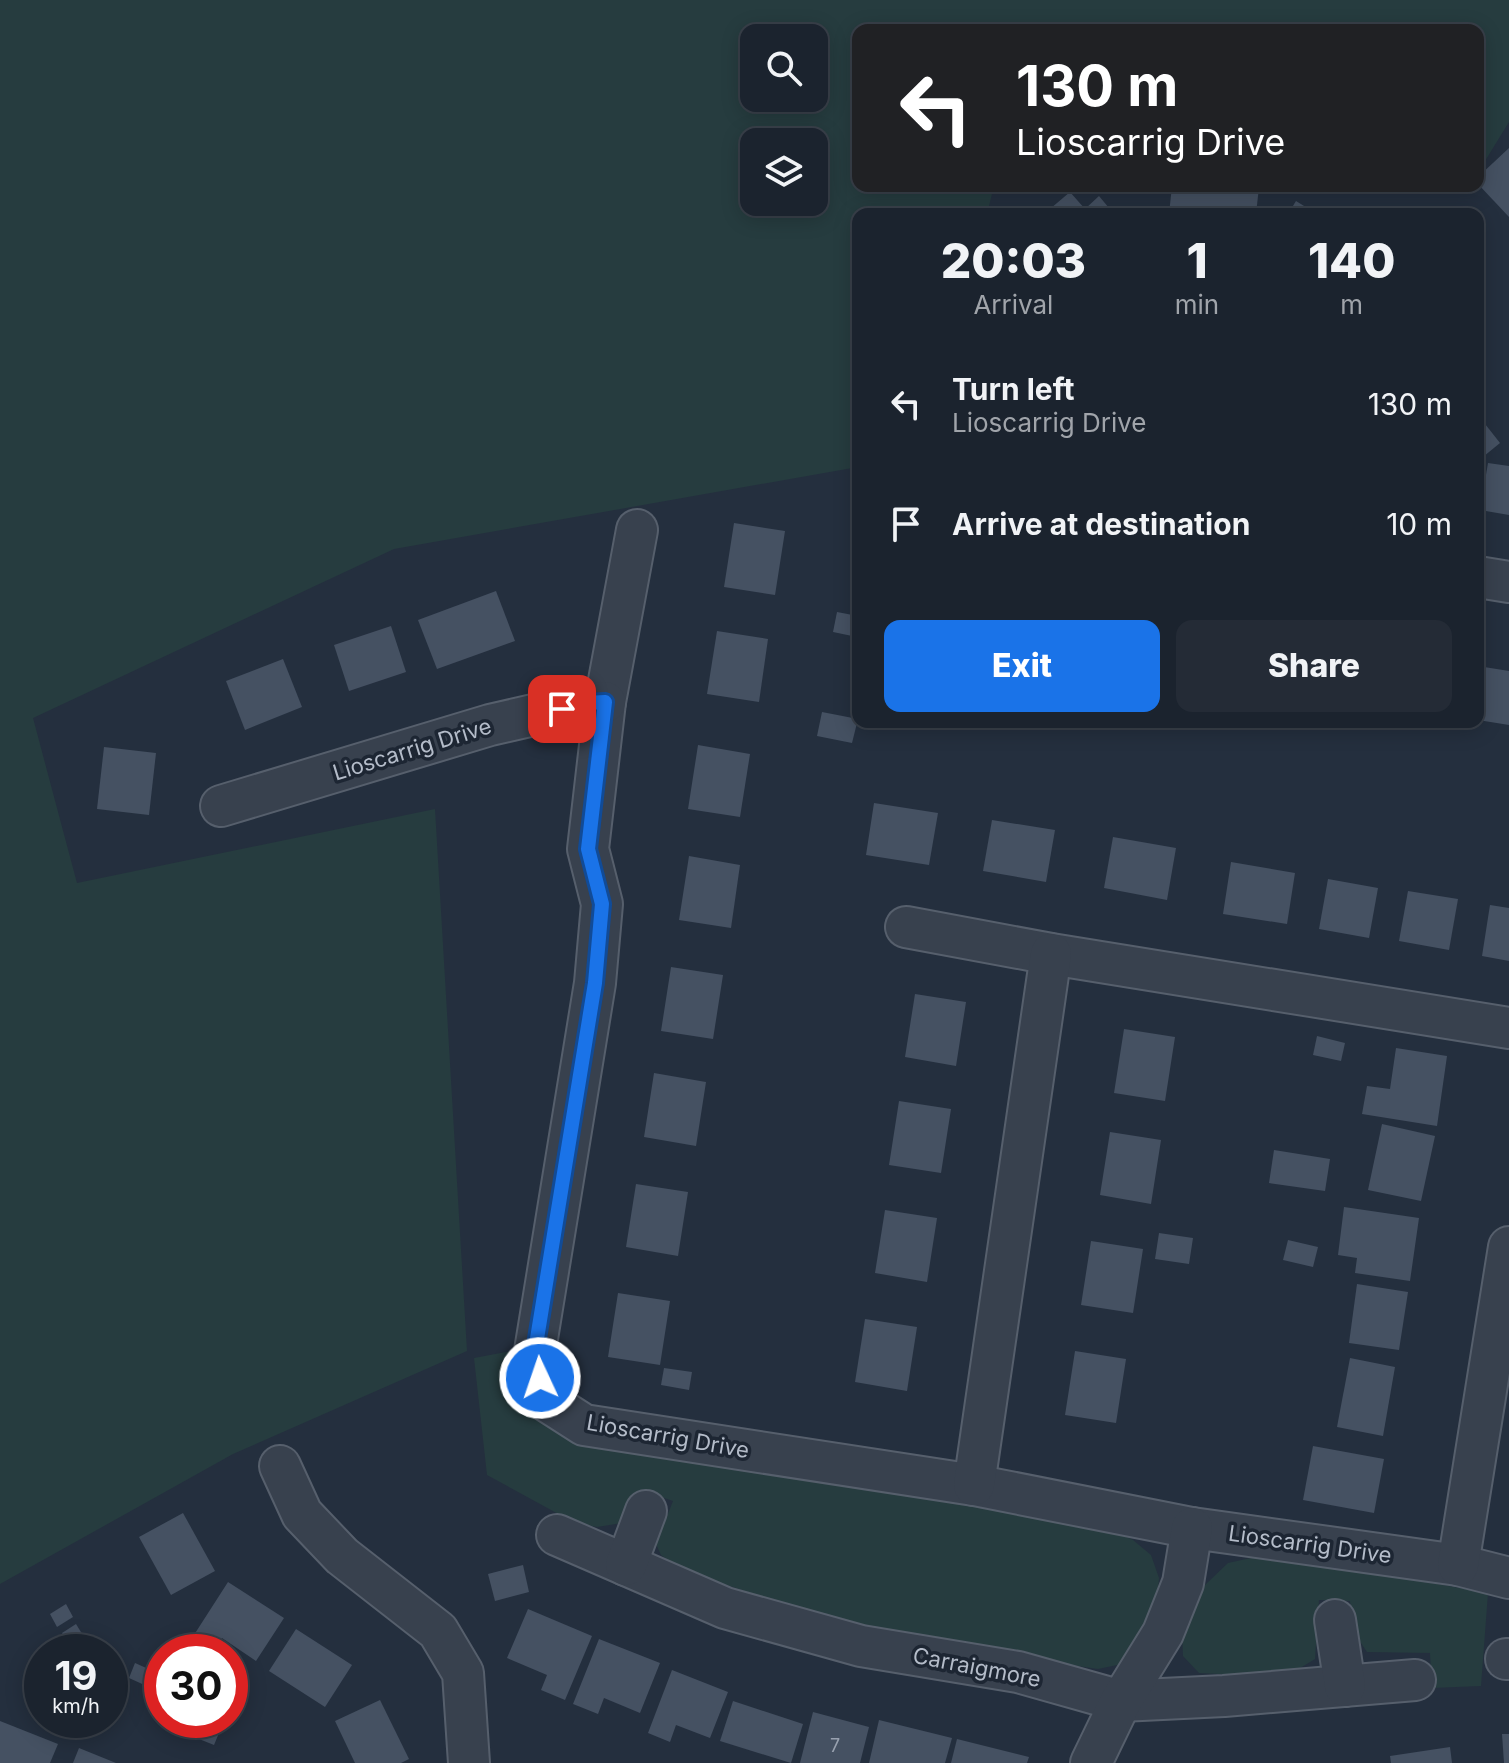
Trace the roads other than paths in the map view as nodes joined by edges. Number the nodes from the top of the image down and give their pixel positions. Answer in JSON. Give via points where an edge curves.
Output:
{"nodes":[{"id":1,"x":637,"y":530,"type":"dead end"},
{"id":2,"x":1484,"y":578,"type":"edge"},
{"id":3,"x":1509,"y":582,"type":"edge"},
{"id":4,"x":605,"y":702,"type":"junction"},
{"id":5,"x":221,"y":806,"type":"dead end"},
{"id":6,"x":906,"y":927,"type":"dead end"},
{"id":7,"x":1051,"y":954,"type":"junction"},
{"id":8,"x":1509,"y":1028,"type":"edge"},
{"id":9,"x":1509,"y":1247,"type":"edge"},
{"id":10,"x":280,"y":1466,"type":"dead end"},
{"id":11,"x":974,"y":1485,"type":"junction"},
{"id":12,"x":646,"y":1511,"type":"dead end"},
{"id":13,"x":1192,"y":1528,"type":"junction"},
{"id":14,"x":557,"y":1535,"type":"dead end"},
{"id":15,"x":626,"y":1565,"type":"junction"},
{"id":16,"x":1458,"y":1565,"type":"junction"},
{"id":17,"x":1509,"y":1578,"type":"edge"},
{"id":18,"x":1335,"y":1620,"type":"dead end"},
{"id":19,"x":1415,"y":1680,"type":"dead end"},
{"id":20,"x":1345,"y":1686,"type":"junction"},
{"id":21,"x":1121,"y":1701,"type":"junction"},
{"id":22,"x":469,"y":1763,"type":"edge"},
{"id":23,"x":1091,"y":1763,"type":"edge"}],
"edges":[{"from":1,"to":4,"type":"street","name":"Lioscarrig Drive"},
{"from":2,"to":3,"type":"street"},
{"from":4,"to":5,"type":"street","name":"Lioscarrig Drive","via":[[490,725]]},
{"from":4,"to":11,"type":"street","name":"Lioscarrig Drive","via":[[588,849],[602,904],[595,983],[534,1357],[545,1400],[584,1425]]},
{"from":6,"to":7,"type":"street"},
{"from":7,"to":8,"type":"street"},
{"from":7,"to":11,"type":"street"},
{"from":9,"to":16,"type":"street"},
{"from":10,"to":22,"type":"street","via":[[302,1514],[342,1556],[438,1631],[463,1673]]},
{"from":11,"to":13,"type":"street","name":"Lioscarrig Drive"},
{"from":12,"to":15,"type":"street"},
{"from":13,"to":16,"type":"street","name":"Lioscarrig Drive"},
{"from":13,"to":21,"type":"street","via":[[1183,1583],[1163,1633]]},
{"from":14,"to":15,"type":"street","name":"Carraigmore"},
{"from":15,"to":21,"type":"street","name":"Carraigmore","via":[[725,1608],[861,1646],[1018,1672]]},
{"from":16,"to":17,"type":"street","name":"Lioscarrig Drive"},
{"from":18,"to":20,"type":"street"},
{"from":19,"to":20,"type":"street","name":"Carraigmore"},
{"from":20,"to":21,"type":"street","name":"Carraigmore"},
{"from":21,"to":23,"type":"street"}]}
